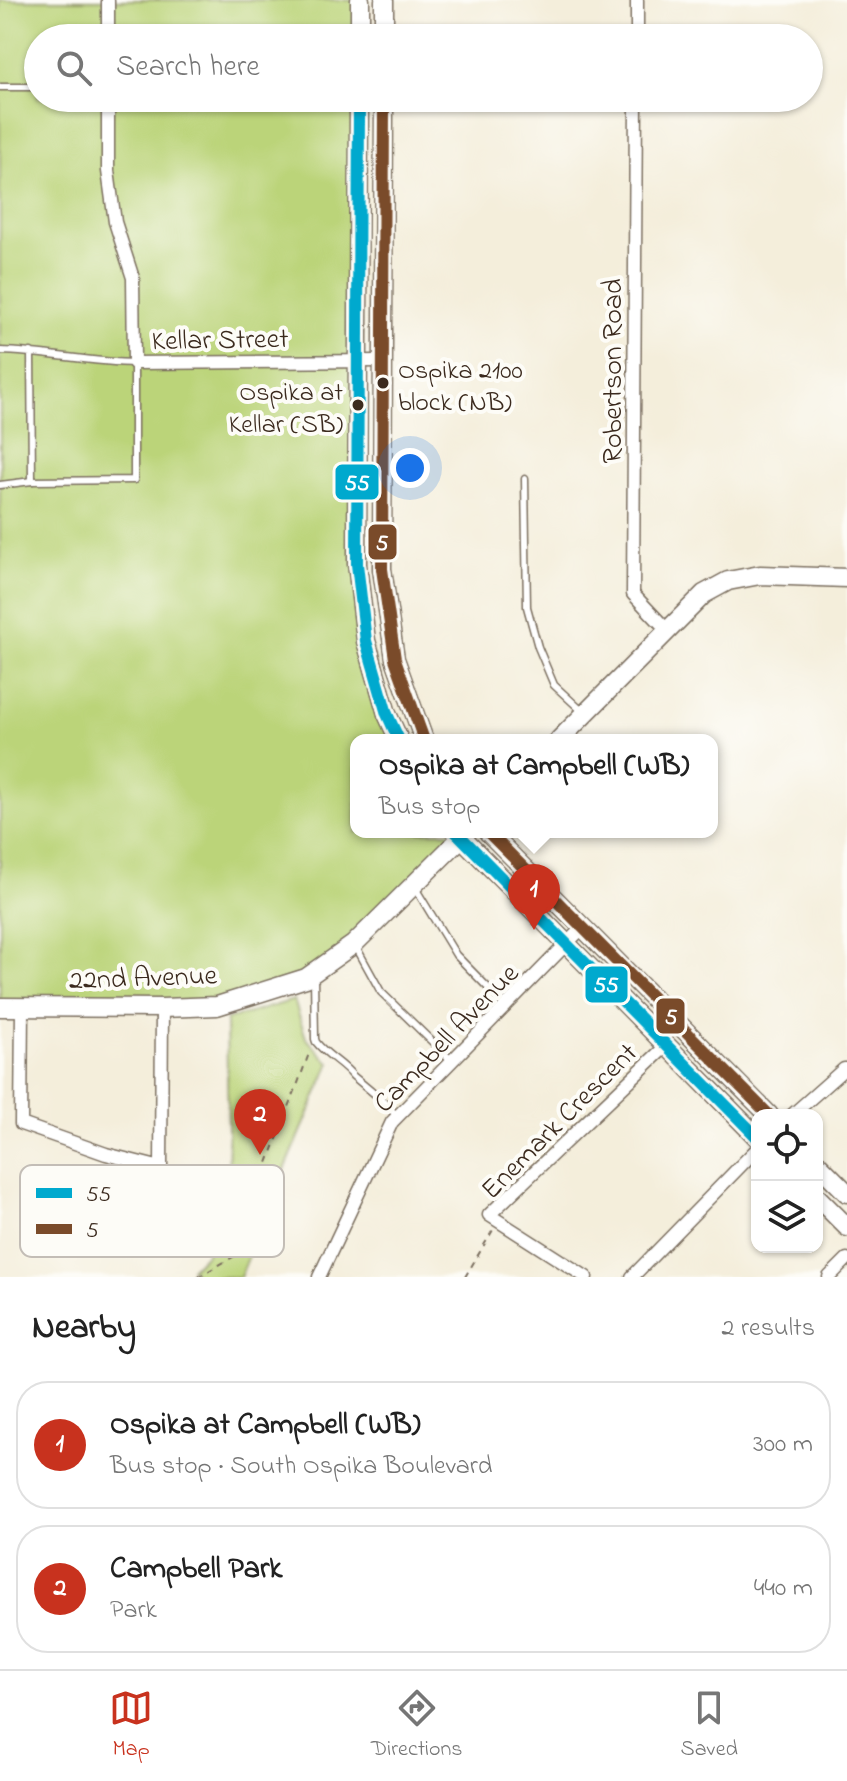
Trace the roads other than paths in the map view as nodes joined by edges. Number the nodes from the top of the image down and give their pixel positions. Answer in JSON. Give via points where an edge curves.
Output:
{"nodes":[{"id":1,"x":108,"y":0,"type":"edge"},
{"id":2,"x":360,"y":0,"type":"edge"},
{"id":3,"x":384,"y":0,"type":"edge"},
{"id":4,"x":637,"y":0,"type":"edge"},
{"id":5,"x":108,"y":24,"type":"edge"},
{"id":6,"x":360,"y":24,"type":"edge"},
{"id":7,"x":384,"y":24,"type":"edge"},
{"id":8,"x":637,"y":24,"type":"edge"},
{"id":9,"x":0,"y":87,"type":"edge"},
{"id":10,"x":24,"y":87,"type":"edge"},
{"id":11,"x":108,"y":112,"type":"edge"},
{"id":12,"x":359,"y":112,"type":"edge"},
{"id":13,"x":384,"y":112,"type":"edge"},
{"id":14,"x":636,"y":112,"type":"edge"},
{"id":15,"x":0,"y":351,"type":"edge"},
{"id":16,"x":31,"y":352,"type":"junction"},
{"id":17,"x":358,"y":360,"type":"junction"},
{"id":18,"x":383,"y":361,"type":"junction"},
{"id":19,"x":134,"y":363,"type":"junction"},
{"id":20,"x":525,"y":479,"type":"dead end"},
{"id":21,"x":32,"y":481,"type":"junction"},
{"id":22,"x":0,"y":485,"type":"edge"},
{"id":23,"x":847,"y":578,"type":"edge"},
{"id":24,"x":668,"y":631,"type":"junction"},
{"id":25,"x":585,"y":714,"type":"junction"},
{"id":26,"x":396,"y":734,"type":"edge"},
{"id":27,"x":422,"y":734,"type":"edge"},
{"id":28,"x":565,"y":734,"type":"edge"},
{"id":29,"x":457,"y":838,"type":"edge"},
{"id":30,"x":465,"y":838,"type":"edge"},
{"id":31,"x":494,"y":838,"type":"edge"},
{"id":32,"x":414,"y":885,"type":"junction"},
{"id":33,"x":582,"y":928,"type":"junction"},
{"id":34,"x":354,"y":944,"type":"junction"},
{"id":35,"x":566,"y":945,"type":"junction"},
{"id":36,"x":314,"y":972,"type":"junction"},
{"id":37,"x":506,"y":1006,"type":"junction"},
{"id":38,"x":0,"y":1007,"type":"edge"},
{"id":39,"x":22,"y":1007,"type":"junction"},
{"id":40,"x":162,"y":1008,"type":"junction"},
{"id":41,"x":666,"y":1046,"type":"junction"},
{"id":42,"x":452,"y":1061,"type":"junction"},
{"id":43,"x":847,"y":1069,"type":"edge"},
{"id":44,"x":763,"y":1109,"type":"edge"},
{"id":45,"x":799,"y":1109,"type":"edge"},
{"id":46,"x":397,"y":1116,"type":"junction"},
{"id":47,"x":751,"y":1131,"type":"edge"},
{"id":48,"x":751,"y":1155,"type":"edge"},
{"id":49,"x":149,"y":1165,"type":"edge"},
{"id":50,"x":161,"y":1165,"type":"edge"},
{"id":51,"x":823,"y":1169,"type":"edge"},
{"id":52,"x":847,"y":1193,"type":"edge"},
{"id":53,"x":823,"y":1203,"type":"edge"},
{"id":54,"x":847,"y":1227,"type":"edge"},
{"id":55,"x":847,"y":1259,"type":"edge"},
{"id":56,"x":319,"y":1277,"type":"edge"},
{"id":57,"x":586,"y":1277,"type":"edge"},
{"id":58,"x":632,"y":1277,"type":"edge"},
{"id":59,"x":829,"y":1277,"type":"edge"}],
"edges":[{"from":1,"to":5,"type":"street"},
{"from":2,"to":6,"type":"main road"},
{"from":3,"to":7,"type":"main road"},
{"from":4,"to":8,"type":"street"},
{"from":9,"to":10,"type":"lane"},
{"from":11,"to":19,"type":"street","name":"Kellar Street","via":[[115,222],[133,278]]},
{"from":12,"to":17,"type":"main road"},
{"from":13,"to":18,"type":"main road"},
{"from":14,"to":24,"type":"street","name":"Robertson Road","via":[[633,594]]},
{"from":15,"to":16,"type":"lane"},
{"from":16,"to":19,"type":"lane"},
{"from":16,"to":21,"type":"lane"},
{"from":17,"to":18,"type":"street","name":"Kellar Street"},
{"from":17,"to":19,"type":"street","name":"Kellar Street"},
{"from":17,"to":26,"type":"main road","via":[[357,564],[366,641]]},
{"from":18,"to":27,"type":"main road","via":[[382,569],[395,659]]},
{"from":19,"to":21,"type":"lane","via":[[134,480]]},
{"from":20,"to":25,"type":"lane","via":[[527,607],[554,685]]},
{"from":21,"to":22,"type":"lane"},
{"from":23,"to":24,"type":"main road","via":[[760,575],[728,581],[704,594]]},
{"from":24,"to":25,"type":"main road"},
{"from":25,"to":28,"type":"main road"},
{"from":29,"to":32,"type":"main road","name":"22nd Avenue"},
{"from":30,"to":35,"type":"main road"},
{"from":31,"to":33,"type":"main road"},
{"from":32,"to":34,"type":"main road","name":"22nd Avenue"},
{"from":32,"to":37,"type":"lane","via":[[456,955]]},
{"from":33,"to":35,"type":"street","name":"Campbell Avenue"},
{"from":33,"to":44,"type":"main road"},
{"from":34,"to":36,"type":"main road","name":"22nd Avenue"},
{"from":34,"to":42,"type":"lane","via":[[381,992]]},
{"from":35,"to":37,"type":"street","name":"Campbell Avenue"},
{"from":35,"to":41,"type":"main road"},
{"from":36,"to":40,"type":"main road","name":"22nd Avenue","via":[[217,1006]]},
{"from":36,"to":46,"type":"lane","via":[[319,1047]]},
{"from":37,"to":42,"type":"street","name":"Campbell Avenue"},
{"from":38,"to":39,"type":"main road","name":"22nd Avenue"},
{"from":39,"to":40,"type":"main road","name":"22nd Avenue"},
{"from":39,"to":49,"type":"street","via":[[21,1124]]},
{"from":40,"to":50,"type":"street"},
{"from":41,"to":47,"type":"main road"},
{"from":41,"to":57,"type":"street","name":"Enemark Crescent","via":[[489,1215]]},
{"from":42,"to":46,"type":"street","name":"Campbell Avenue"},
{"from":43,"to":45,"type":"street"},
{"from":46,"to":56,"type":"street","name":"Campbell Avenue"},
{"from":48,"to":58,"type":"street"},
{"from":51,"to":52,"type":"main road"},
{"from":53,"to":54,"type":"main road"},
{"from":55,"to":59,"type":"street"}]}
